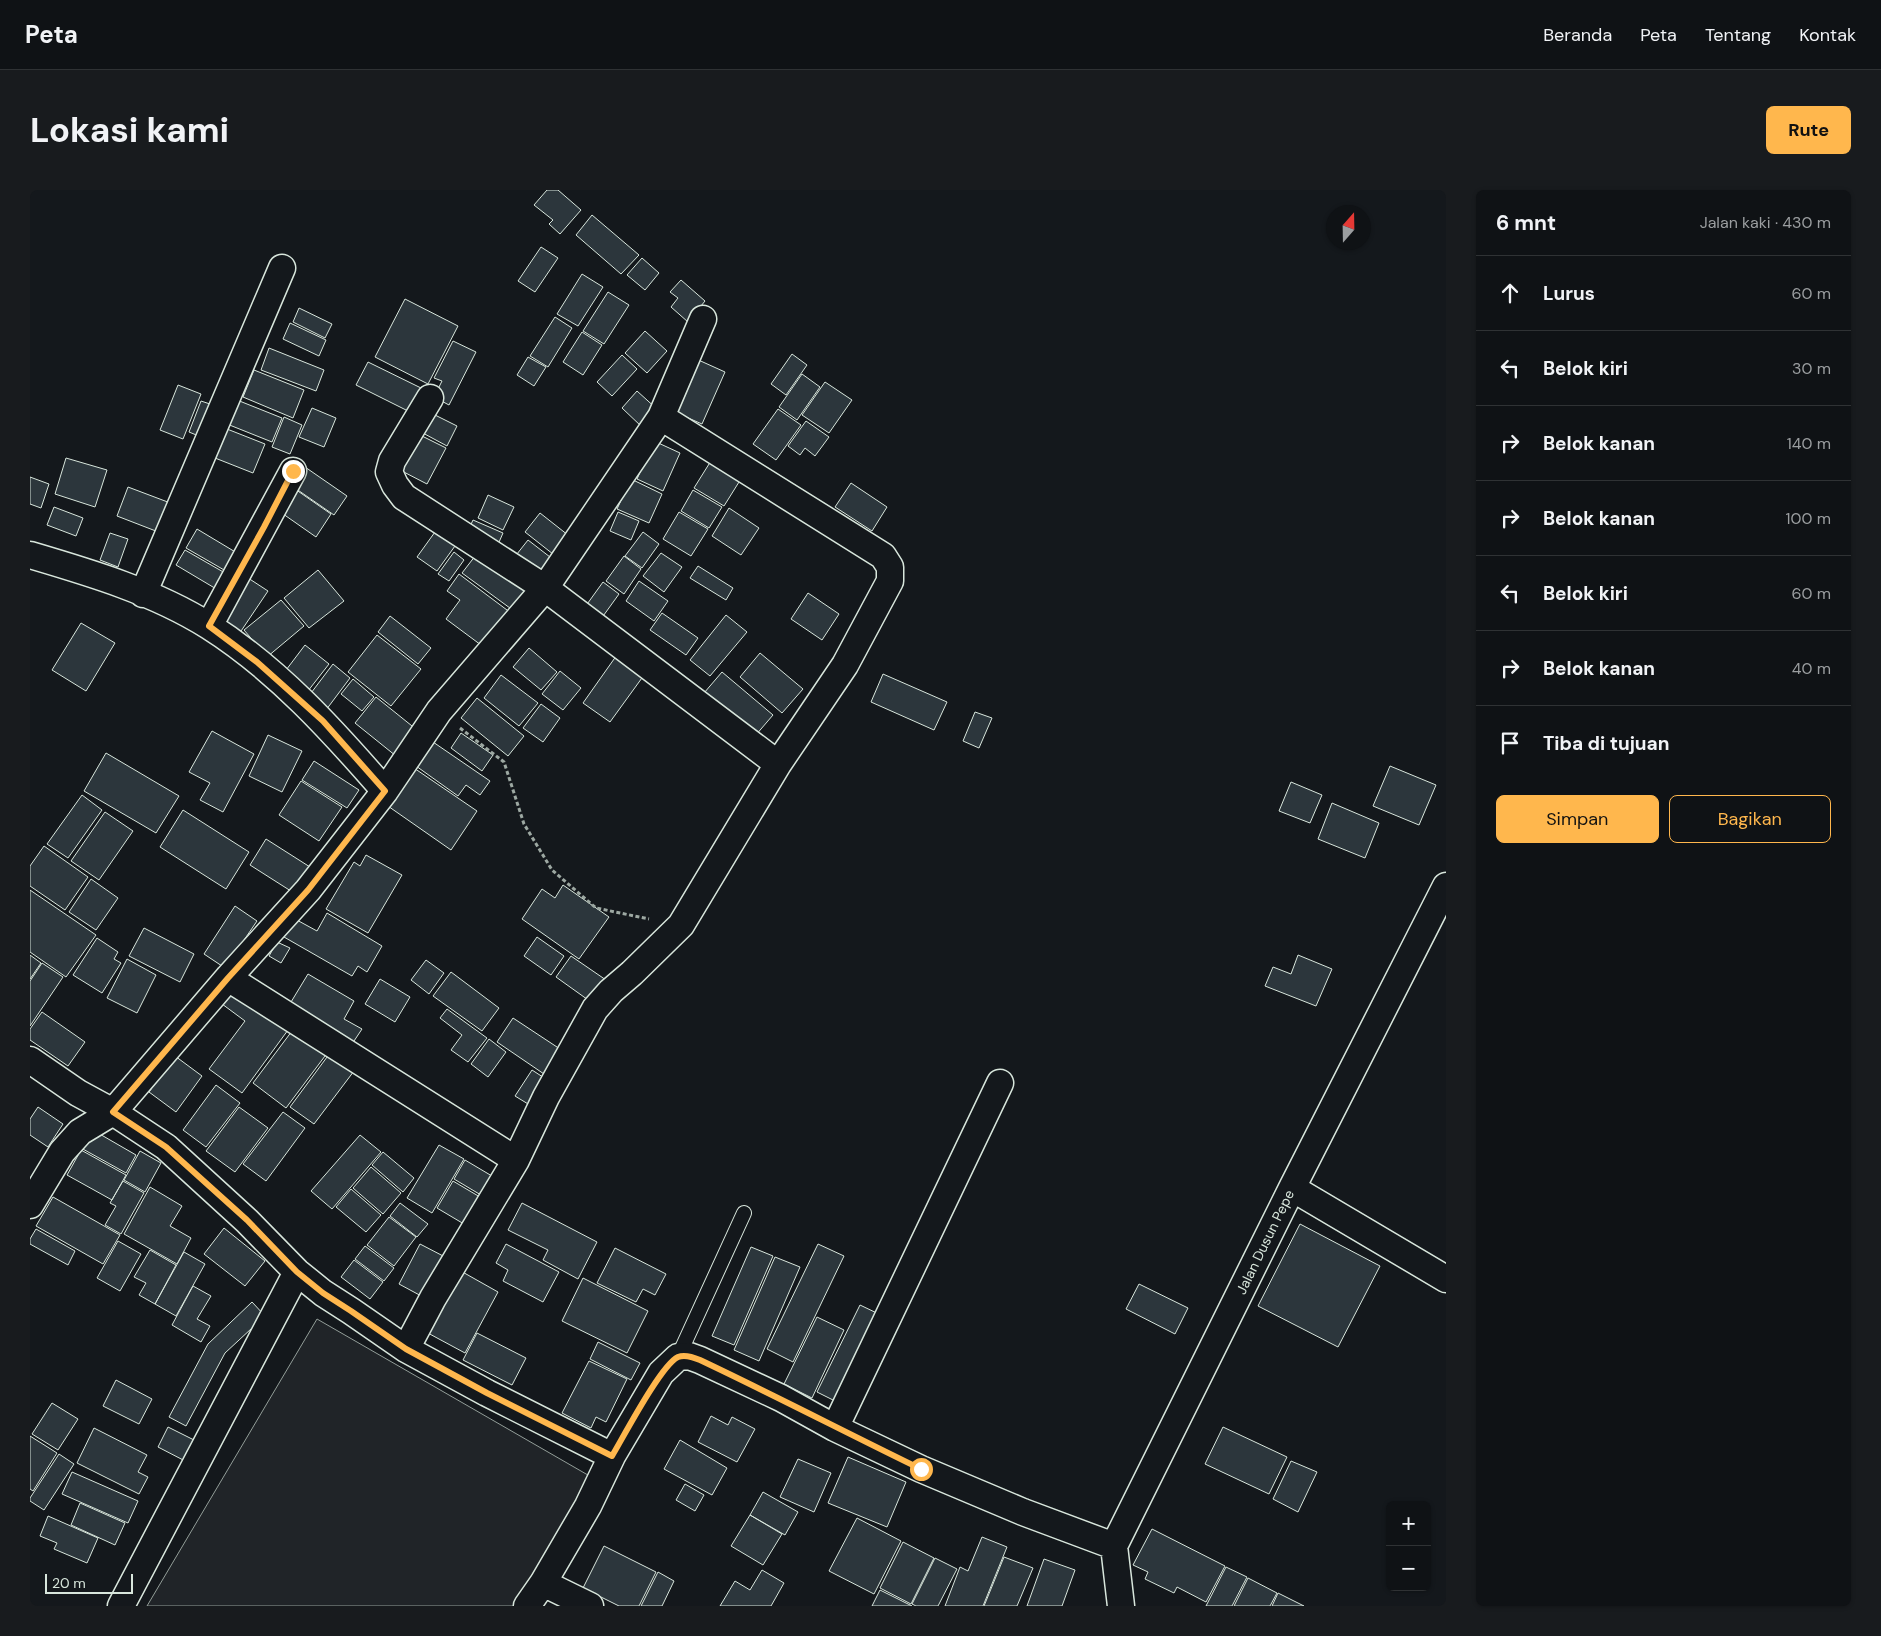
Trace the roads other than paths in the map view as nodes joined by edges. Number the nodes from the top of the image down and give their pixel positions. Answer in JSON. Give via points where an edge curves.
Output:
{"nodes":[{"id":1,"x":282,"y":268,"type":"dead end"},
{"id":2,"x":703,"y":319,"type":"dead end"},
{"id":3,"x":430,"y":398,"type":"dead end"},
{"id":4,"x":661,"y":417,"type":"junction"},
{"id":5,"x":293,"y":471,"type":"dead end"},
{"id":6,"x":30,"y":555,"type":"edge"},
{"id":7,"x":545,"y":588,"type":"junction"},
{"id":8,"x":143,"y":594,"type":"junction"},
{"id":9,"x":209,"y":626,"type":"junction"},
{"id":10,"x":778,"y":764,"type":"junction"},
{"id":11,"x":385,"y":791,"type":"junction"},
{"id":12,"x":1446,"y":886,"type":"edge"},
{"id":13,"x":228,"y":978,"type":"junction"},
{"id":14,"x":30,"y":1060,"type":"edge"},
{"id":15,"x":1000,"y":1083,"type":"dead end"},
{"id":16,"x":113,"y":1112,"type":"junction"},
{"id":17,"x":516,"y":1160,"type":"junction"},
{"id":18,"x":1292,"y":1188,"type":"junction"},
{"id":19,"x":30,"y":1205,"type":"edge"},
{"id":20,"x":744,"y":1213,"type":"dead end"},
{"id":21,"x":297,"y":1272,"type":"junction"},
{"id":22,"x":1446,"y":1278,"type":"edge"},
{"id":23,"x":406,"y":1349,"type":"junction"},
{"id":24,"x":678,"y":1357,"type":"junction"},
{"id":25,"x":835,"y":1428,"type":"junction"},
{"id":26,"x":612,"y":1456,"type":"junction"},
{"id":27,"x":1114,"y":1546,"type":"junction"},
{"id":28,"x":543,"y":1583,"type":"junction"},
{"id":29,"x":121,"y":1606,"type":"edge"},
{"id":30,"x":527,"y":1606,"type":"edge"},
{"id":31,"x":590,"y":1606,"type":"edge"},
{"id":32,"x":1121,"y":1606,"type":"edge"}],
"edges":[{"from":1,"to":8,"type":"street"},
{"from":2,"to":4,"type":"street"},
{"from":3,"to":7,"type":"street","via":[[392,461],[389,472],[395,486],[404,497]]},
{"from":4,"to":7,"type":"street"},
{"from":4,"to":10,"type":"street","via":[[883,556],[890,567],[890,582],[845,666]]},
{"from":5,"to":9,"type":"street"},
{"from":6,"to":8,"type":"street","via":[[95,574]]},
{"from":7,"to":10,"type":"street"},
{"from":7,"to":11,"type":"street","via":[[439,711]]},
{"from":8,"to":9,"type":"street"},
{"from":9,"to":11,"type":"street","via":[[257,662],[323,721]]},
{"from":10,"to":17,"type":"street","via":[[681,926],[595,1009]]},
{"from":11,"to":13,"type":"street","via":[[308,890]]},
{"from":12,"to":18,"type":"street","name":"Jalan Dusun Pepe"},
{"from":13,"to":16,"type":"street"},
{"from":13,"to":17,"type":"street"},
{"from":14,"to":16,"type":"street"},
{"from":15,"to":25,"type":"street"},
{"from":16,"to":19,"type":"street","via":[[80,1132],[62,1152]]},
{"from":16,"to":21,"type":"street","via":[[166,1147],[247,1220]]},
{"from":17,"to":23,"type":"street"},
{"from":18,"to":22,"type":"street"},
{"from":18,"to":27,"type":"street","name":"Jalan Dusun Pepe"},
{"from":20,"to":24,"type":"lane"},
{"from":21,"to":23,"type":"street"},
{"from":21,"to":29,"type":"street"},
{"from":23,"to":26,"type":"street"},
{"from":24,"to":25,"type":"street","via":[[700,1360],[781,1398]]},
{"from":24,"to":26,"type":"street","via":[[661,1373]]},
{"from":25,"to":27,"type":"street","via":[[921,1469]]},
{"from":26,"to":28,"type":"street","via":[[588,1506]]},
{"from":27,"to":32,"type":"street"},
{"from":28,"to":30,"type":"street"},
{"from":28,"to":31,"type":"street"}]}
